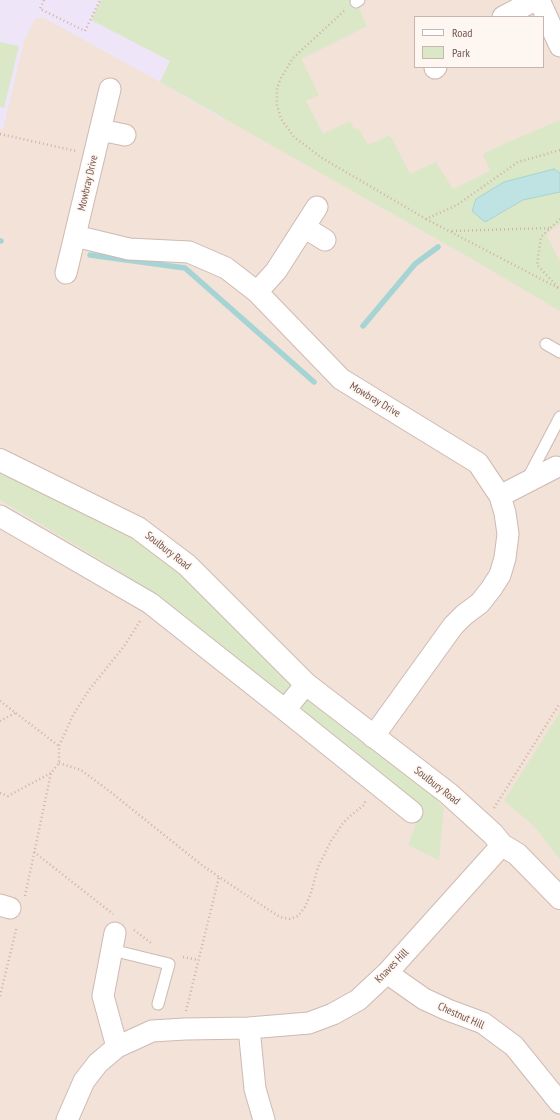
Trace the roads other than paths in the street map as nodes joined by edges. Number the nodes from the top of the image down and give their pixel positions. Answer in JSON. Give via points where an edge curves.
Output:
{"nodes":[{"id":1,"x":535,"y":0,"type":"edge"},
{"id":2,"x":539,"y":0,"type":"edge"},
{"id":3,"x":505,"y":16,"type":"edge"},
{"id":4,"x":559,"y":40,"type":"edge"},
{"id":5,"x":110,"y":89,"type":"dead end"},
{"id":6,"x":100,"y":130,"type":"junction"},
{"id":7,"x":125,"y":135,"type":"dead end"},
{"id":8,"x":317,"y":206,"type":"dead end"},
{"id":9,"x":304,"y":227,"type":"junction"},
{"id":10,"x":75,"y":236,"type":"junction"},
{"id":11,"x":325,"y":240,"type":"dead end"},
{"id":12,"x":66,"y":273,"type":"dead end"},
{"id":13,"x":257,"y":292,"type":"junction"},
{"id":14,"x":546,"y":344,"type":"dead end"},
{"id":15,"x":560,"y":352,"type":"edge"},
{"id":16,"x":560,"y":417,"type":"edge"},
{"id":17,"x":0,"y":460,"type":"edge"},
{"id":18,"x":556,"y":467,"type":"dead end"},
{"id":19,"x":525,"y":484,"type":"junction"},
{"id":20,"x":500,"y":496,"type":"junction"},
{"id":21,"x":0,"y":516,"type":"edge"},
{"id":22,"x":306,"y":684,"type":"junction"},
{"id":23,"x":285,"y":710,"type":"junction"},
{"id":24,"x":373,"y":737,"type":"junction"},
{"id":25,"x":412,"y":812,"type":"dead end"},
{"id":26,"x":502,"y":844,"type":"junction"},
{"id":27,"x":560,"y":898,"type":"edge"},
{"id":28,"x":113,"y":941,"type":"joint"},
{"id":29,"x":387,"y":973,"type":"junction"},
{"id":30,"x":158,"y":1004,"type":"dead end"},
{"id":31,"x":249,"y":1028,"type":"junction"},
{"id":32,"x":117,"y":1047,"type":"junction"},
{"id":33,"x":560,"y":1103,"type":"edge"},
{"id":34,"x":66,"y":1120,"type":"edge"},
{"id":35,"x":264,"y":1120,"type":"edge"}],
"edges":[{"from":1,"to":3,"type":"street"},
{"from":2,"to":4,"type":"street"},
{"from":5,"to":6,"type":"street","name":"Mowbray Drive"},
{"from":6,"to":7,"type":"street"},
{"from":6,"to":10,"type":"street","name":"Mowbray Drive"},
{"from":8,"to":9,"type":"street"},
{"from":9,"to":11,"type":"street"},
{"from":9,"to":13,"type":"street","via":[[276,271]]},
{"from":10,"to":12,"type":"street","name":"Mowbray Drive"},
{"from":10,"to":13,"type":"street","name":"Mowbray Drive","via":[[129,249],[189,252],[226,268]]},
{"from":13,"to":20,"type":"street","name":"Mowbray Drive","via":[[341,380],[478,463]]},
{"from":14,"to":15,"type":"lane"},
{"from":16,"to":19,"type":"lane"},
{"from":17,"to":22,"type":"street","name":"Soulbury Road","via":[[138,528],[187,566]]},
{"from":18,"to":19,"type":"street"},
{"from":19,"to":20,"type":"street"},
{"from":20,"to":24,"type":"street","name":"Mowbray Drive","via":[[508,534],[500,575],[480,603],[453,626]]},
{"from":21,"to":23,"type":"street","via":[[150,603]]},
{"from":22,"to":23,"type":"street"},
{"from":22,"to":24,"type":"street","name":"Soulbury Road"},
{"from":23,"to":25,"type":"street"},
{"from":24,"to":26,"type":"street","name":"Soulbury Road","via":[[449,794]]},
{"from":26,"to":27,"type":"street","name":"Soulbury Road","via":[[518,854]]},
{"from":26,"to":29,"type":"street","name":"Knaves Hill"},
{"from":28,"to":30,"type":"lane","via":[[169,964]]},
{"from":28,"to":32,"type":"street","via":[[103,996]]},
{"from":29,"to":31,"type":"street","name":"Knaves Hill","via":[[358,1000],[333,1014],[309,1023]]},
{"from":29,"to":33,"type":"street","name":"Chestnut Hill","via":[[424,999],[483,1023],[514,1046]]},
{"from":31,"to":32,"type":"street","name":"Knaves Hill","via":[[152,1031]]},
{"from":31,"to":35,"type":"street","via":[[255,1089]]},
{"from":32,"to":34,"type":"street","name":"Knaves Hill","via":[[98,1063],[84,1081]]}]}
